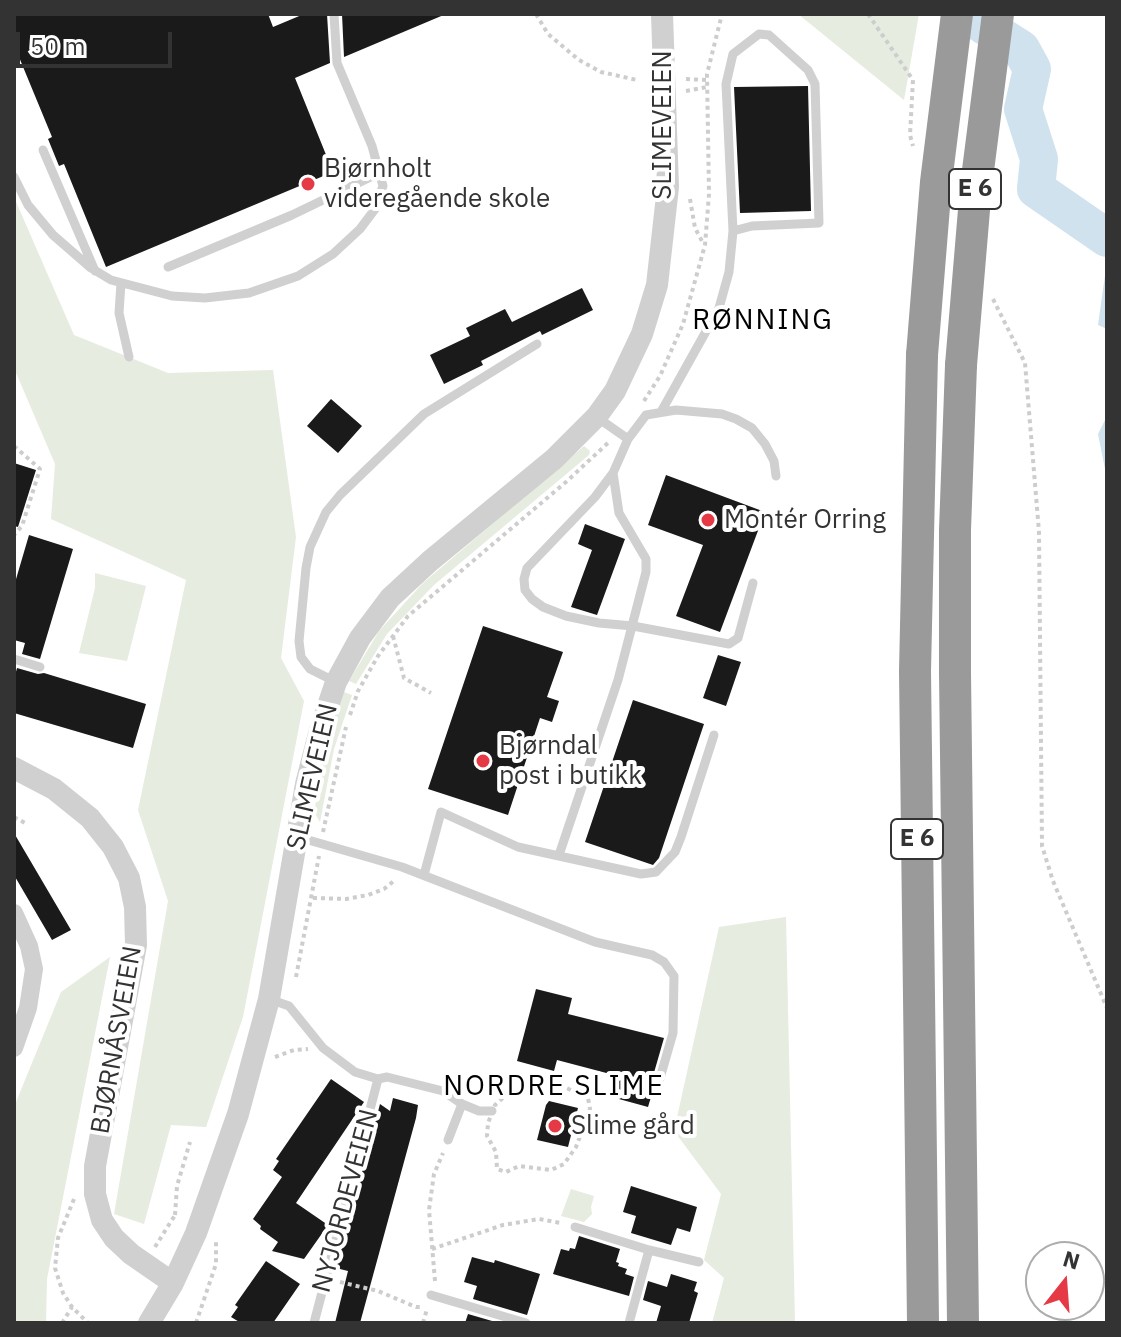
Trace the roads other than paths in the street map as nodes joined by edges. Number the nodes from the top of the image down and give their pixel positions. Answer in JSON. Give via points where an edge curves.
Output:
{"nodes":[{"id":1,"x":334,"y":14,"type":"edge"},
{"id":2,"x":648,"y":14,"type":"edge"},
{"id":3,"x":662,"y":14,"type":"edge"},
{"id":4,"x":957,"y":14,"type":"edge"},
{"id":5,"x":998,"y":14,"type":"edge"},
{"id":6,"x":43,"y":150,"type":"dead end"},
{"id":7,"x":381,"y":172,"type":"junction"},
{"id":8,"x":14,"y":177,"type":"edge"},
{"id":9,"x":733,"y":231,"type":"junction"},
{"id":10,"x":661,"y":236,"type":"junction"},
{"id":11,"x":168,"y":267,"type":"dead end"},
{"id":12,"x":95,"y":271,"type":"junction"},
{"id":13,"x":121,"y":283,"type":"junction"},
{"id":14,"x":537,"y":344,"type":"dead end"},
{"id":15,"x":129,"y":357,"type":"dead end"},
{"id":16,"x":661,"y":412,"type":"junction"},
{"id":17,"x":597,"y":416,"type":"junction"},
{"id":18,"x":628,"y":439,"type":"junction"},
{"id":19,"x":613,"y":473,"type":"junction"},
{"id":20,"x":776,"y":476,"type":"dead end"},
{"id":21,"x":753,"y":583,"type":"dead end"},
{"id":22,"x":633,"y":626,"type":"junction"},
{"id":23,"x":14,"y":659,"type":"edge"},
{"id":24,"x":40,"y":667,"type":"dead end"},
{"id":25,"x":336,"y":682,"type":"junction"},
{"id":26,"x":714,"y":735,"type":"dead end"},
{"id":27,"x":14,"y":768,"type":"edge"},
{"id":28,"x":298,"y":837,"type":"junction"},
{"id":29,"x":559,"y":855,"type":"junction"},
{"id":30,"x":424,"y":875,"type":"junction"},
{"id":31,"x":14,"y":913,"type":"edge"},
{"id":32,"x":279,"y":1003,"type":"junction"},
{"id":33,"x":18,"y":1024,"type":"edge"},
{"id":34,"x":14,"y":1048,"type":"edge"},
{"id":35,"x":378,"y":1079,"type":"junction"},
{"id":36,"x":656,"y":1092,"type":"dead end"},
{"id":37,"x":462,"y":1104,"type":"junction"},
{"id":38,"x":492,"y":1111,"type":"road end"},
{"id":39,"x":448,"y":1140,"type":"road end"},
{"id":40,"x":575,"y":1227,"type":"road end"},
{"id":41,"x":649,"y":1250,"type":"junction"},
{"id":42,"x":699,"y":1262,"type":"dead end"},
{"id":43,"x":173,"y":1283,"type":"junction"},
{"id":44,"x":431,"y":1295,"type":"road end"},
{"id":45,"x":149,"y":1323,"type":"edge"},
{"id":46,"x":314,"y":1323,"type":"edge"},
{"id":47,"x":526,"y":1323,"type":"edge"},
{"id":48,"x":629,"y":1323,"type":"edge"},
{"id":49,"x":923,"y":1323,"type":"edge"},
{"id":50,"x":963,"y":1323,"type":"edge"}],
"edges":[{"from":1,"to":7,"type":"lane","via":[[337,63]]},
{"from":2,"to":10,"type":"street","name":"SLIMEVEIEN","via":[[654,190]]},
{"from":3,"to":10,"type":"street","name":"SLIMEVEIEN","via":[[668,187]]},
{"from":4,"to":49,"type":"highway","number":"E 6","bridge":true,"via":[[922,355],[915,671]]},
{"from":5,"to":50,"type":"highway","number":"E 6","bridge":true,"via":[[961,365],[955,530]]},
{"from":6,"to":12,"type":"lane"},
{"from":7,"to":11,"type":"lane"},
{"from":7,"to":13,"type":"lane","via":[[381,196],[360,229],[317,265],[276,285],[205,298]]},
{"from":8,"to":12,"type":"lane","via":[[40,221]]},
{"from":9,"to":9,"type":"lane","via":[[726,84],[733,54],[759,34],[769,35],[808,70],[815,84],[819,223]]},
{"from":9,"to":16,"type":"lane","via":[[719,308]]},
{"from":10,"to":17,"type":"street","name":"SLIMEVEIEN","via":[[657,285],[642,334]]},
{"from":12,"to":13,"type":"lane"},
{"from":13,"to":15,"type":"lane","via":[[119,313]]},
{"from":14,"to":25,"type":"lane","via":[[424,414],[326,512],[310,547],[299,641],[310,669]]},
{"from":16,"to":18,"type":"lane","via":[[646,415]]},
{"from":16,"to":20,"type":"lane","via":[[736,419],[765,444]]},
{"from":17,"to":18,"type":"lane"},
{"from":17,"to":25,"type":"street","name":"SLIMEVEIEN","via":[[390,598]]},
{"from":18,"to":19,"type":"lane"},
{"from":19,"to":22,"type":"lane","via":[[619,513],[646,559]]},
{"from":19,"to":22,"type":"lane","via":[[527,568],[525,590],[543,607],[566,616]]},
{"from":21,"to":22,"type":"lane","via":[[738,638],[729,644]]},
{"from":22,"to":29,"type":"lane"},
{"from":23,"to":24,"type":"lane"},
{"from":25,"to":28,"type":"street","name":"SLIMEVEIEN","via":[[313,755]]},
{"from":26,"to":29,"type":"lane","via":[[675,852],[659,870],[641,874]]},
{"from":27,"to":43,"type":"street","name":"BJØRNÅSVEIEN","via":[[54,789],[90,818],[129,878],[136,945],[95,1166],[95,1194],[114,1238]]},
{"from":28,"to":30,"type":"lane"},
{"from":28,"to":32,"type":"street","name":"SLIMEVEIEN"},
{"from":29,"to":30,"type":"lane","via":[[518,847],[441,812]]},
{"from":30,"to":36,"type":"lane","via":[[595,942],[664,962],[674,976],[673,1033]]},
{"from":31,"to":33,"type":"street","via":[[34,969],[31,996]]},
{"from":32,"to":35,"type":"lane","name":"NYJORDEVEIEN","via":[[323,1048],[355,1072]]},
{"from":32,"to":43,"type":"street","name":"SLIMEVEIEN","via":[[205,1210]]},
{"from":33,"to":34,"type":"street"},
{"from":35,"to":37,"type":"lane","name":"NYJORDEVEIEN","via":[[443,1091]]},
{"from":35,"to":46,"type":"lane","name":"NYJORDEVEIEN"},
{"from":37,"to":38,"type":"lane","name":"NYJORDEVEIEN"},
{"from":37,"to":39,"type":"lane"},
{"from":40,"to":41,"type":"lane"},
{"from":41,"to":42,"type":"lane"},
{"from":41,"to":48,"type":"lane"},
{"from":43,"to":45,"type":"street","name":"SLIMEVEIEN"},
{"from":44,"to":47,"type":"lane"}]}
